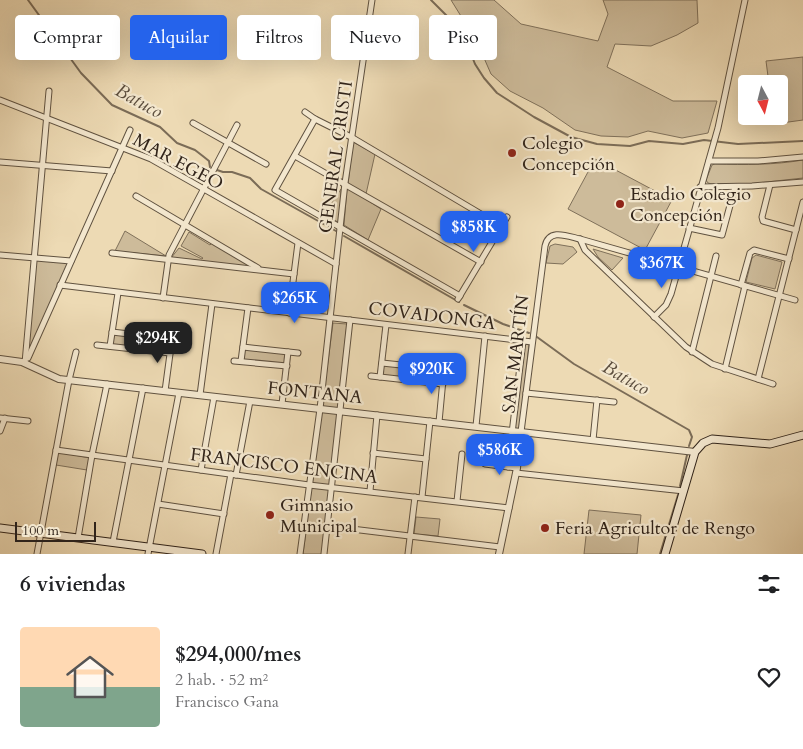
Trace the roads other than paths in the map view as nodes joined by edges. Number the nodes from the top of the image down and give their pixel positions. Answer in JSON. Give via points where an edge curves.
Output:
{"nodes":[{"id":1,"x":372,"y":0,"type":"edge"},
{"id":2,"x":745,"y":0,"type":"edge"},
{"id":3,"x":49,"y":90,"type":"dead end"},
{"id":4,"x":0,"y":100,"type":"edge"},
{"id":5,"x":305,"y":112,"type":"dead end"},
{"id":6,"x":47,"y":118,"type":"junction"},
{"id":7,"x":315,"y":119,"type":"junction"},
{"id":8,"x":193,"y":123,"type":"dead end"},
{"id":9,"x":237,"y":125,"type":"dead end"},
{"id":10,"x":130,"y":130,"type":"dead end"},
{"id":11,"x":351,"y":137,"type":"junction"},
{"id":12,"x":227,"y":142,"type":"junction"},
{"id":13,"x":123,"y":148,"type":"junction"},
{"id":14,"x":295,"y":156,"type":"junction"},
{"id":15,"x":803,"y":158,"type":"edge"},
{"id":16,"x":708,"y":161,"type":"junction"},
{"id":17,"x":0,"y":162,"type":"edge"},
{"id":18,"x":266,"y":164,"type":"dead end"},
{"id":19,"x":43,"y":166,"type":"junction"},
{"id":20,"x":112,"y":171,"type":"junction"},
{"id":21,"x":803,"y":182,"type":"edge"},
{"id":22,"x":345,"y":183,"type":"junction"},
{"id":23,"x":770,"y":185,"type":"junction"},
{"id":24,"x":700,"y":187,"type":"junction"},
{"id":25,"x":735,"y":187,"type":"junction"},
{"id":26,"x":204,"y":189,"type":"junction"},
{"id":27,"x":136,"y":196,"type":"dead end"},
{"id":28,"x":803,"y":202,"type":"edge"},
{"id":29,"x":802,"y":210,"type":"edge"},
{"id":30,"x":507,"y":217,"type":"dead end"},
{"id":31,"x":185,"y":225,"type":"junction"},
{"id":32,"x":502,"y":226,"type":"junction"},
{"id":33,"x":341,"y":227,"type":"junction"},
{"id":34,"x":689,"y":228,"type":"junction"},
{"id":35,"x":796,"y":230,"type":"junction"},
{"id":36,"x":580,"y":239,"type":"junction"},
{"id":37,"x":298,"y":243,"type":"junction"},
{"id":38,"x":112,"y":253,"type":"dead end"},
{"id":39,"x":0,"y":255,"type":"edge"},
{"id":40,"x":716,"y":256,"type":"dead end"},
{"id":41,"x":35,"y":258,"type":"junction"},
{"id":42,"x":168,"y":259,"type":"junction"},
{"id":43,"x":788,"y":259,"type":"junction"},
{"id":44,"x":71,"y":261,"type":"junction"},
{"id":45,"x":481,"y":262,"type":"junction"},
{"id":46,"x":336,"y":264,"type":"junction"},
{"id":47,"x":679,"y":268,"type":"junction"},
{"id":48,"x":261,"y":270,"type":"junction"},
{"id":49,"x":294,"y":274,"type":"junction"},
{"id":50,"x":711,"y":277,"type":"junction"},
{"id":51,"x":60,"y":285,"type":"junction"},
{"id":52,"x":743,"y":286,"type":"junction"},
{"id":53,"x":118,"y":293,"type":"junction"},
{"id":54,"x":779,"y":296,"type":"junction"},
{"id":55,"x":163,"y":298,"type":"junction"},
{"id":56,"x":795,"y":300,"type":"dead end"},
{"id":57,"x":212,"y":304,"type":"junction"},
{"id":58,"x":248,"y":308,"type":"junction"},
{"id":59,"x":289,"y":313,"type":"junction"},
{"id":60,"x":654,"y":317,"type":"junction"},
{"id":61,"x":330,"y":318,"type":"junction"},
{"id":62,"x":350,"y":320,"type":"junction"},
{"id":63,"x":386,"y":325,"type":"junction"},
{"id":64,"x":112,"y":332,"type":"junction"},
{"id":65,"x":485,"y":336,"type":"junction"},
{"id":66,"x":172,"y":339,"type":"junction"},
{"id":67,"x":181,"y":340,"type":"dead end"},
{"id":68,"x":523,"y":341,"type":"junction"},
{"id":69,"x":532,"y":342,"type":"junction"},
{"id":70,"x":97,"y":344,"type":"dead end"},
{"id":71,"x":110,"y":346,"type":"junction"},
{"id":72,"x":243,"y":347,"type":"junction"},
{"id":73,"x":76,"y":352,"type":"dead end"},
{"id":74,"x":288,"y":352,"type":"junction"},
{"id":75,"x":692,"y":352,"type":"junction"},
{"id":76,"x":170,"y":353,"type":"junction"},
{"id":77,"x":298,"y":353,"type":"dead end"},
{"id":78,"x":0,"y":359,"type":"edge"},
{"id":79,"x":234,"y":361,"type":"dead end"},
{"id":80,"x":241,"y":361,"type":"junction"},
{"id":81,"x":382,"y":362,"type":"junction"},
{"id":82,"x":25,"y":363,"type":"junction"},
{"id":83,"x":286,"y":366,"type":"junction"},
{"id":84,"x":444,"y":369,"type":"junction"},
{"id":85,"x":725,"y":369,"type":"junction"},
{"id":86,"x":458,"y":370,"type":"dead end"},
{"id":87,"x":371,"y":376,"type":"dead end"},
{"id":88,"x":380,"y":377,"type":"junction"},
{"id":89,"x":758,"y":379,"type":"junction"},
{"id":90,"x":69,"y":380,"type":"junction"},
{"id":91,"x":107,"y":384,"type":"junction"},
{"id":92,"x":443,"y":384,"type":"junction"},
{"id":93,"x":773,"y":384,"type":"dead end"},
{"id":94,"x":143,"y":388,"type":"junction"},
{"id":95,"x":165,"y":391,"type":"junction"},
{"id":96,"x":179,"y":393,"type":"junction"},
{"id":97,"x":526,"y":393,"type":"junction"},
{"id":98,"x":200,"y":395,"type":"junction"},
{"id":99,"x":214,"y":397,"type":"junction"},
{"id":100,"x":597,"y":400,"type":"junction"},
{"id":101,"x":250,"y":401,"type":"junction"},
{"id":102,"x":614,"y":402,"type":"dead end"},
{"id":103,"x":282,"y":404,"type":"junction"},
{"id":104,"x":320,"y":409,"type":"junction"},
{"id":105,"x":340,"y":411,"type":"junction"},
{"id":106,"x":377,"y":415,"type":"junction"},
{"id":107,"x":3,"y":418,"type":"edge"},
{"id":108,"x":28,"y":421,"type":"dead end"},
{"id":109,"x":430,"y":421,"type":"junction"},
{"id":110,"x":439,"y":422,"type":"junction"},
{"id":111,"x":476,"y":426,"type":"junction"},
{"id":112,"x":0,"y":431,"type":"edge"},
{"id":113,"x":513,"y":431,"type":"junction"},
{"id":114,"x":521,"y":432,"type":"junction"},
{"id":115,"x":803,"y":435,"type":"edge"},
{"id":116,"x":593,"y":440,"type":"junction"},
{"id":117,"x":56,"y":450,"type":"junction"},
{"id":118,"x":695,"y":452,"type":"junction"},
{"id":119,"x":374,"y":453,"type":"junction"},
{"id":120,"x":462,"y":454,"type":"dead end"},
{"id":121,"x":92,"y":455,"type":"junction"},
{"id":122,"x":426,"y":459,"type":"junction"},
{"id":123,"x":129,"y":460,"type":"junction"},
{"id":124,"x":485,"y":464,"type":"dead end"},
{"id":125,"x":165,"y":465,"type":"junction"},
{"id":126,"x":508,"y":466,"type":"junction"},
{"id":127,"x":201,"y":470,"type":"junction"},
{"id":128,"x":517,"y":470,"type":"junction"},
{"id":129,"x":234,"y":474,"type":"junction"},
{"id":130,"x":309,"y":485,"type":"junction"},
{"id":131,"x":332,"y":487,"type":"junction"},
{"id":132,"x":370,"y":491,"type":"junction"},
{"id":133,"x":684,"y":491,"type":"junction"},
{"id":134,"x":415,"y":496,"type":"junction"},
{"id":135,"x":422,"y":497,"type":"junction"},
{"id":136,"x":457,"y":502,"type":"junction"},
{"id":137,"x":158,"y":504,"type":"junction"},
{"id":138,"x":509,"y":508,"type":"junction"},
{"id":139,"x":224,"y":514,"type":"junction"},
{"id":140,"x":327,"y":526,"type":"junction"},
{"id":141,"x":0,"y":528,"type":"edge"},
{"id":142,"x":40,"y":533,"type":"junction"},
{"id":143,"x":410,"y":536,"type":"junction"},
{"id":144,"x":78,"y":538,"type":"junction"},
{"id":145,"x":113,"y":542,"type":"junction"},
{"id":146,"x":500,"y":547,"type":"junction"},
{"id":147,"x":149,"y":551,"type":"edge"},
{"id":148,"x":37,"y":554,"type":"edge"},
{"id":149,"x":202,"y":554,"type":"edge"},
{"id":150,"x":216,"y":554,"type":"edge"},
{"id":151,"x":300,"y":554,"type":"edge"},
{"id":152,"x":324,"y":554,"type":"edge"},
{"id":153,"x":408,"y":554,"type":"edge"},
{"id":154,"x":498,"y":554,"type":"edge"},
{"id":155,"x":665,"y":554,"type":"edge"}],
"edges":[{"from":1,"to":11,"type":"street","name":"GENERAL CRISTI"},
{"from":2,"to":16,"type":"street"},
{"from":3,"to":6,"type":"street"},
{"from":4,"to":6,"type":"street","name":"MAR EGEO"},
{"from":5,"to":7,"type":"street"},
{"from":6,"to":13,"type":"street","name":"MAR EGEO"},
{"from":6,"to":19,"type":"street"},
{"from":7,"to":11,"type":"street"},
{"from":7,"to":14,"type":"street"},
{"from":8,"to":12,"type":"street"},
{"from":9,"to":12,"type":"street"},
{"from":10,"to":13,"type":"street"},
{"from":11,"to":22,"type":"street","name":"GENERAL CRISTI"},
{"from":11,"to":32,"type":"street"},
{"from":12,"to":18,"type":"street"},
{"from":12,"to":26,"type":"street"},
{"from":13,"to":20,"type":"street"},
{"from":13,"to":26,"type":"street","name":"MAR EGEO","via":[[151,159]]},
{"from":14,"to":22,"type":"street"},
{"from":14,"to":33,"type":"street","via":[[275,190]]},
{"from":15,"to":16,"type":"street","via":[[758,162]]},
{"from":16,"to":24,"type":"street"},
{"from":17,"to":19,"type":"street"},
{"from":19,"to":20,"type":"street"},
{"from":19,"to":41,"type":"street"},
{"from":20,"to":44,"type":"street"},
{"from":21,"to":23,"type":"street"},
{"from":22,"to":33,"type":"street","name":"GENERAL CRISTI"},
{"from":22,"to":45,"type":"street"},
{"from":23,"to":25,"type":"street"},
{"from":23,"to":35,"type":"street","via":[[763,221]]},
{"from":24,"to":25,"type":"street"},
{"from":24,"to":34,"type":"street"},
{"from":25,"to":34,"type":"street","via":[[722,235]]},
{"from":26,"to":31,"type":"street"},
{"from":26,"to":37,"type":"street","name":"MAR EGEO"},
{"from":27,"to":31,"type":"street"},
{"from":28,"to":29,"type":"street"},
{"from":29,"to":35,"type":"street"},
{"from":30,"to":32,"type":"street"},
{"from":31,"to":42,"type":"street"},
{"from":31,"to":48,"type":"street"},
{"from":32,"to":45,"type":"street"},
{"from":33,"to":45,"type":"street","via":[[459,298]]},
{"from":33,"to":46,"type":"street","name":"GENERAL CRISTI"},
{"from":34,"to":47,"type":"street"},
{"from":35,"to":43,"type":"street"},
{"from":36,"to":47,"type":"street"},
{"from":36,"to":60,"type":"street","via":[[585,250]]},
{"from":36,"to":69,"type":"street","name":"SAN MARTÍN","via":[[556,234],[548,238]]},
{"from":37,"to":46,"type":"street","name":"MAR EGEO"},
{"from":37,"to":49,"type":"street"},
{"from":38,"to":42,"type":"street"},
{"from":39,"to":41,"type":"street"},
{"from":40,"to":50,"type":"street"},
{"from":41,"to":44,"type":"street"},
{"from":41,"to":82,"type":"street"},
{"from":42,"to":48,"type":"street"},
{"from":42,"to":55,"type":"street"},
{"from":43,"to":52,"type":"street","via":[[754,250],[750,253]]},
{"from":43,"to":54,"type":"street"},
{"from":44,"to":51,"type":"street"},
{"from":46,"to":61,"type":"street","name":"GENERAL CRISTI"},
{"from":47,"to":50,"type":"street"},
{"from":47,"to":60,"type":"street","via":[[668,302]]},
{"from":48,"to":49,"type":"street"},
{"from":49,"to":59,"type":"street"},
{"from":50,"to":52,"type":"street"},
{"from":50,"to":75,"type":"street"},
{"from":51,"to":53,"type":"street","name":"COVADONGA"},
{"from":51,"to":82,"type":"street"},
{"from":52,"to":54,"type":"street"},
{"from":52,"to":85,"type":"street"},
{"from":53,"to":55,"type":"street","name":"COVADONGA"},
{"from":53,"to":64,"type":"street"},
{"from":54,"to":56,"type":"street"},
{"from":54,"to":89,"type":"street"},
{"from":55,"to":57,"type":"street","name":"COVADONGA"},
{"from":57,"to":58,"type":"street","name":"COVADONGA"},
{"from":57,"to":98,"type":"street"},
{"from":58,"to":59,"type":"street","name":"COVADONGA"},
{"from":58,"to":72,"type":"street"},
{"from":59,"to":61,"type":"street","name":"COVADONGA"},
{"from":60,"to":75,"type":"street"},
{"from":61,"to":62,"type":"street","name":"COVADONGA"},
{"from":61,"to":104,"type":"street","name":"GENERAL CRISTI"},
{"from":62,"to":63,"type":"street","name":"COVADONGA"},
{"from":62,"to":105,"type":"street"},
{"from":63,"to":65,"type":"street","name":"COVADONGA"},
{"from":63,"to":81,"type":"street"},
{"from":64,"to":66,"type":"street"},
{"from":64,"to":71,"type":"street"},
{"from":65,"to":68,"type":"street","name":"COVADONGA"},
{"from":65,"to":111,"type":"street"},
{"from":66,"to":67,"type":"street"},
{"from":66,"to":76,"type":"street"},
{"from":68,"to":69,"type":"street","name":"COVADONGA"},
{"from":68,"to":113,"type":"street","name":"SAN MARTÍN"},
{"from":69,"to":97,"type":"street","name":"SAN MARTÍN"},
{"from":70,"to":71,"type":"street"},
{"from":71,"to":76,"type":"street"},
{"from":72,"to":74,"type":"street"},
{"from":72,"to":80,"type":"street"},
{"from":73,"to":90,"type":"street"},
{"from":74,"to":77,"type":"street"},
{"from":74,"to":83,"type":"street"},
{"from":75,"to":85,"type":"street"},
{"from":76,"to":95,"type":"street"},
{"from":78,"to":82,"type":"street","name":"FONTANA"},
{"from":79,"to":80,"type":"street"},
{"from":80,"to":83,"type":"street"},
{"from":81,"to":84,"type":"street"},
{"from":81,"to":88,"type":"street"},
{"from":82,"to":90,"type":"street","name":"FONTANA"},
{"from":83,"to":103,"type":"street"},
{"from":84,"to":86,"type":"street"},
{"from":84,"to":92,"type":"street"},
{"from":85,"to":89,"type":"street"},
{"from":87,"to":88,"type":"street"},
{"from":88,"to":92,"type":"street"},
{"from":89,"to":93,"type":"street"},
{"from":90,"to":91,"type":"street","name":"FONTANA"},
{"from":90,"to":117,"type":"street"},
{"from":91,"to":94,"type":"street","name":"FONTANA"},
{"from":91,"to":121,"type":"street"},
{"from":92,"to":110,"type":"street"},
{"from":94,"to":95,"type":"street","name":"FONTANA"},
{"from":94,"to":123,"type":"street"},
{"from":95,"to":96,"type":"street","name":"FONTANA"},
{"from":96,"to":98,"type":"street","name":"FONTANA"},
{"from":96,"to":125,"type":"street"},
{"from":97,"to":100,"type":"street"},
{"from":97,"to":114,"type":"street","name":"SAN MARTÍN"},
{"from":98,"to":99,"type":"street","name":"FONTANA"},
{"from":99,"to":101,"type":"street","name":"FONTANA"},
{"from":99,"to":127,"type":"street"},
{"from":100,"to":102,"type":"street"},
{"from":100,"to":116,"type":"street"},
{"from":101,"to":103,"type":"street","name":"FONTANA"},
{"from":101,"to":129,"type":"street"},
{"from":103,"to":104,"type":"street","name":"FONTANA"},
{"from":104,"to":105,"type":"street","name":"FONTANA"},
{"from":104,"to":130,"type":"street","name":"GENERAL CRISTI"},
{"from":105,"to":106,"type":"street","name":"FONTANA"},
{"from":105,"to":131,"type":"street"},
{"from":106,"to":109,"type":"street","name":"FONTANA"},
{"from":106,"to":119,"type":"street"},
{"from":107,"to":108,"type":"street"},
{"from":107,"to":112,"type":"street"},
{"from":109,"to":110,"type":"street","name":"FONTANA"},
{"from":109,"to":122,"type":"street"},
{"from":110,"to":111,"type":"street","name":"FONTANA"},
{"from":111,"to":113,"type":"street","name":"FONTANA"},
{"from":113,"to":114,"type":"street","name":"FONTANA"},
{"from":113,"to":126,"type":"street","name":"SAN MARTÍN"},
{"from":114,"to":116,"type":"street","name":"FONTANA"},
{"from":114,"to":128,"type":"street","name":"SAN MARTÍN"},
{"from":115,"to":118,"type":"main road","via":[[770,444],[712,439]]},
{"from":116,"to":118,"type":"street","name":"FONTANA"},
{"from":117,"to":121,"type":"street","name":"FRANCISCO ENCINA"},
{"from":117,"to":142,"type":"street"},
{"from":118,"to":133,"type":"main road"},
{"from":119,"to":122,"type":"street"},
{"from":119,"to":132,"type":"street"},
{"from":120,"to":136,"type":"street"},
{"from":121,"to":123,"type":"street","name":"FRANCISCO ENCINA"},
{"from":121,"to":144,"type":"street"},
{"from":122,"to":135,"type":"street"},
{"from":123,"to":125,"type":"street","name":"FRANCISCO ENCINA"},
{"from":123,"to":145,"type":"street"},
{"from":124,"to":126,"type":"street"},
{"from":125,"to":127,"type":"street","name":"FRANCISCO ENCINA"},
{"from":125,"to":137,"type":"street"},
{"from":126,"to":128,"type":"street"},
{"from":127,"to":129,"type":"street","name":"FRANCISCO ENCINA"},
{"from":128,"to":133,"type":"street"},
{"from":128,"to":138,"type":"street","name":"SAN MARTÍN"},
{"from":129,"to":130,"type":"street","name":"FRANCISCO ENCINA"},
{"from":129,"to":139,"type":"street"},
{"from":130,"to":131,"type":"street","name":"FRANCISCO ENCINA"},
{"from":130,"to":151,"type":"street","name":"GENERAL CRISTI"},
{"from":131,"to":132,"type":"street","name":"FRANCISCO ENCINA"},
{"from":131,"to":140,"type":"street"},
{"from":132,"to":134,"type":"street","name":"FRANCISCO ENCINA"},
{"from":133,"to":155,"type":"main road"},
{"from":134,"to":135,"type":"street","name":"FRANCISCO ENCINA"},
{"from":134,"to":143,"type":"street"},
{"from":135,"to":136,"type":"street","name":"FRANCISCO ENCINA"},
{"from":136,"to":138,"type":"street","name":"FRANCISCO ENCINA"},
{"from":137,"to":139,"type":"street"},
{"from":137,"to":147,"type":"street"},
{"from":138,"to":146,"type":"street","name":"SAN MARTÍN"},
{"from":139,"to":150,"type":"street"},
{"from":140,"to":143,"type":"street"},
{"from":140,"to":152,"type":"street"},
{"from":141,"to":142,"type":"main road"},
{"from":142,"to":144,"type":"main road"},
{"from":142,"to":148,"type":"street"},
{"from":143,"to":146,"type":"street"},
{"from":143,"to":153,"type":"street"},
{"from":144,"to":145,"type":"main road"},
{"from":145,"to":147,"type":"main road"},
{"from":146,"to":154,"type":"street","name":"SAN MARTÍN"},
{"from":147,"to":149,"type":"main road"}]}
